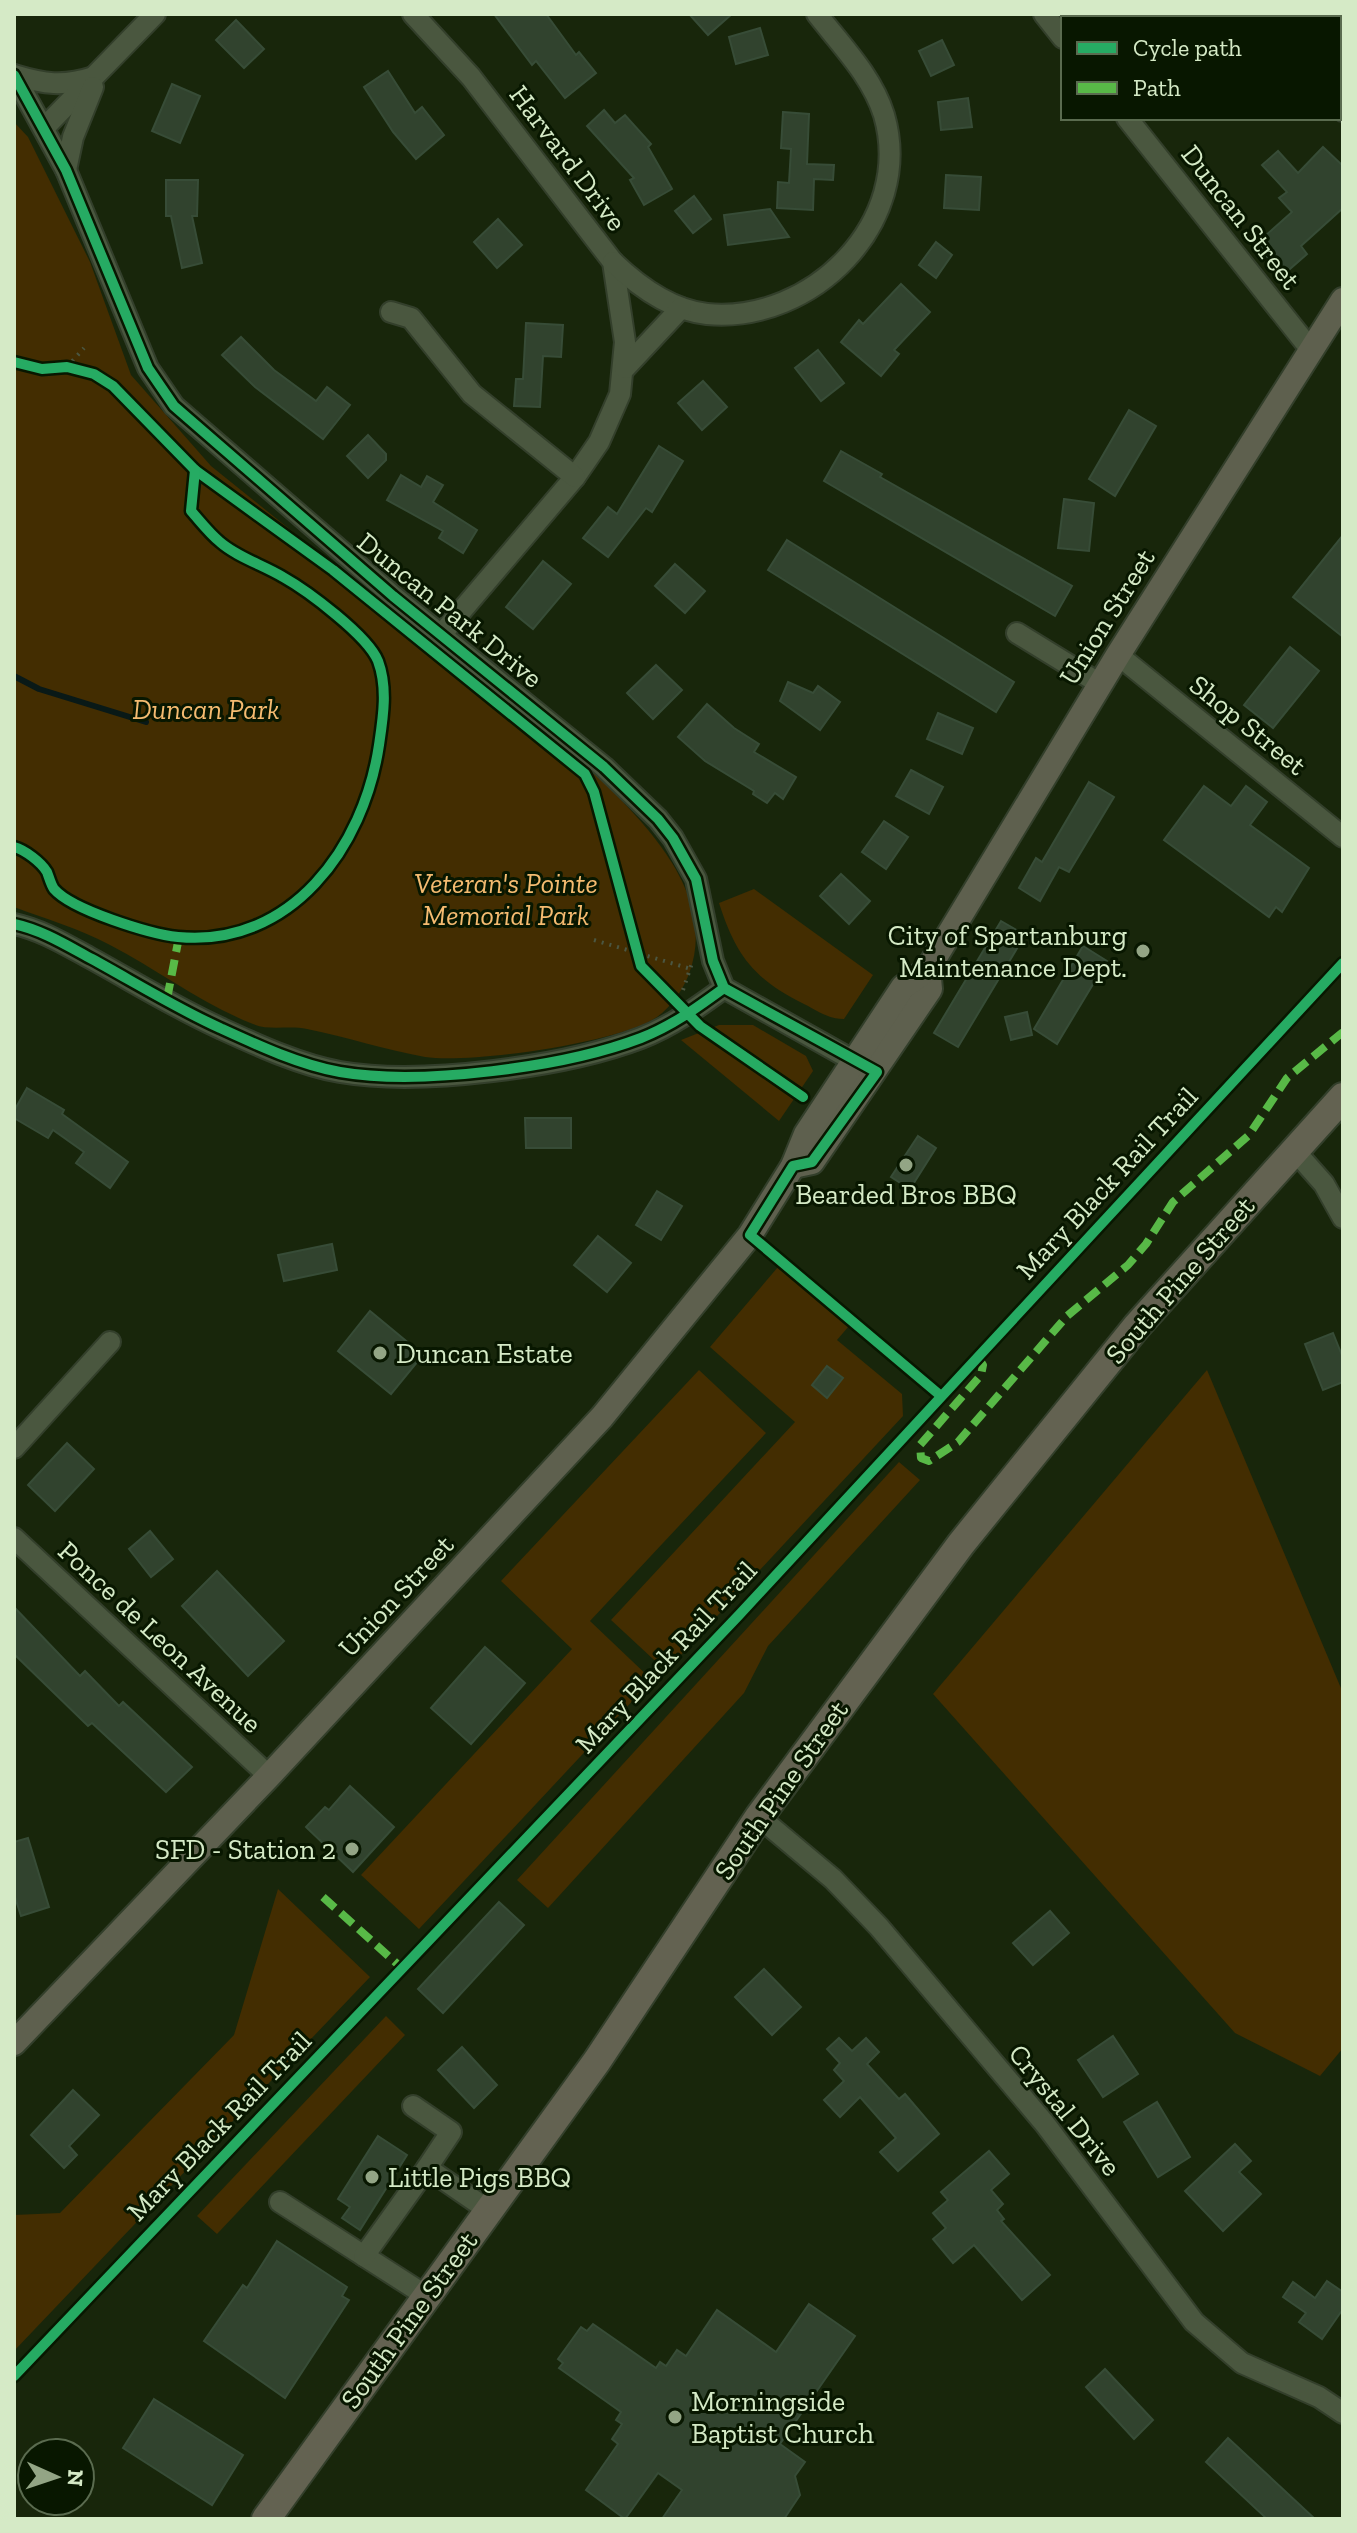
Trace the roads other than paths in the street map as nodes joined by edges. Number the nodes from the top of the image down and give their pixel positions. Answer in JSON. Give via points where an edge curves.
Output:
{"nodes":[{"id":1,"x":155,"y":14,"type":"edge"},
{"id":2,"x":413,"y":14,"type":"edge"},
{"id":3,"x":817,"y":14,"type":"edge"},
{"id":4,"x":1044,"y":14,"type":"edge"},
{"id":5,"x":1061,"y":35,"type":"edge"},
{"id":6,"x":14,"y":75,"type":"edge"},
{"id":7,"x":97,"y":76,"type":"junction"},
{"id":8,"x":1129,"y":120,"type":"edge"},
{"id":9,"x":44,"y":128,"type":"junction"},
{"id":10,"x":66,"y":170,"type":"junction"},
{"id":11,"x":613,"y":262,"type":"junction"},
{"id":12,"x":1343,"y":300,"type":"edge"},
{"id":13,"x":681,"y":308,"type":"junction"},
{"id":14,"x":391,"y":312,"type":"dead end"},
{"id":15,"x":1311,"y":350,"type":"junction"},
{"id":16,"x":625,"y":368,"type":"junction"},
{"id":17,"x":575,"y":477,"type":"junction"},
{"id":18,"x":1017,"y":633,"type":"dead end"},
{"id":19,"x":441,"y":635,"type":"junction"},
{"id":20,"x":1118,"y":655,"type":"junction"},
{"id":21,"x":1100,"y":684,"type":"junction"},
{"id":22,"x":1343,"y":837,"type":"edge"},
{"id":23,"x":14,"y":924,"type":"edge"},
{"id":24,"x":928,"y":969,"type":"junction"},
{"id":25,"x":724,"y":988,"type":"junction"},
{"id":26,"x":854,"y":1062,"type":"junction"},
{"id":27,"x":877,"y":1072,"type":"junction"},
{"id":28,"x":1343,"y":1097,"type":"edge"},
{"id":29,"x":1294,"y":1150,"type":"junction"},
{"id":30,"x":793,"y":1166,"type":"junction"},
{"id":31,"x":1343,"y":1218,"type":"edge"},
{"id":32,"x":110,"y":1342,"type":"dead end"},
{"id":33,"x":14,"y":1448,"type":"edge"},
{"id":34,"x":14,"y":1538,"type":"edge"},
{"id":35,"x":269,"y":1776,"type":"junction"},
{"id":36,"x":759,"y":1817,"type":"junction"},
{"id":37,"x":17,"y":2035,"type":"edge"},
{"id":38,"x":413,"y":2106,"type":"dead end"},
{"id":39,"x":427,"y":2168,"type":"junction"},
{"id":40,"x":280,"y":2202,"type":"dead end"},
{"id":41,"x":488,"y":2210,"type":"junction"},
{"id":42,"x":364,"y":2256,"type":"junction"},
{"id":43,"x":428,"y":2297,"type":"junction"},
{"id":44,"x":1343,"y":2413,"type":"edge"},
{"id":45,"x":266,"y":2519,"type":"edge"}],
"edges":[{"from":1,"to":7,"type":"street"},
{"from":2,"to":11,"type":"street","name":"Harvard Drive","via":[[471,77]]},
{"from":3,"to":13,"type":"street","via":[[862,71],[884,116],[887,166],[874,217],[844,262],[803,295],[729,314]]},
{"from":4,"to":5,"type":"street"},
{"from":6,"to":7,"type":"street","via":[[45,85]]},
{"from":6,"to":9,"type":"street","name":"Duncan Park Drive"},
{"from":7,"to":9,"type":"street"},
{"from":7,"to":10,"type":"street","via":[[76,126]]},
{"from":8,"to":15,"type":"street","name":"Duncan Street"},
{"from":9,"to":10,"type":"street","name":"Duncan Park Drive"},
{"from":10,"to":19,"type":"street","name":"Duncan Park Drive","via":[[148,368],[174,406]]},
{"from":11,"to":13,"type":"street","via":[[642,287]]},
{"from":11,"to":16,"type":"street","name":"Harvard Drive"},
{"from":12,"to":15,"type":"main road","name":"Union Street"},
{"from":13,"to":16,"type":"street"},
{"from":14,"to":17,"type":"street","via":[[411,318],[472,394]]},
{"from":15,"to":20,"type":"main road","name":"Union Street"},
{"from":16,"to":17,"type":"street","name":"Harvard Drive","via":[[611,419]]},
{"from":17,"to":19,"type":"street","name":"Harvard Drive"},
{"from":18,"to":21,"type":"street"},
{"from":19,"to":25,"type":"street","name":"Duncan Park Drive","via":[[604,767],[673,838],[696,879]]},
{"from":20,"to":21,"type":"main road","name":"Union Street"},
{"from":20,"to":22,"type":"street","name":"Shop Street"},
{"from":21,"to":24,"type":"main road","name":"Union Street"},
{"from":23,"to":25,"type":"street","via":[[47,935],[222,1029],[304,1063],[342,1072],[490,1071],[570,1057],[642,1037],[687,1015]]},
{"from":24,"to":26,"type":"main road","name":"Union Street","via":[[903,987]]},
{"from":24,"to":27,"type":"main road","name":"Union Street","via":[[930,989]]},
{"from":25,"to":26,"type":"street"},
{"from":26,"to":27,"type":"street"},
{"from":26,"to":30,"type":"main road","name":"Union Street","via":[[806,1134]]},
{"from":27,"to":30,"type":"main road","name":"Union Street","via":[[812,1162]]},
{"from":28,"to":29,"type":"highway","name":"South Pine Street"},
{"from":29,"to":31,"type":"street","via":[[1324,1184]]},
{"from":29,"to":36,"type":"highway","name":"South Pine Street","via":[[1043,1438]]},
{"from":30,"to":35,"type":"main road","name":"Union Street","via":[[750,1235],[602,1417]]},
{"from":32,"to":33,"type":"street"},
{"from":34,"to":35,"type":"street","name":"Ponce de Leon Avenue"},
{"from":35,"to":37,"type":"main road","name":"Union Street"},
{"from":36,"to":41,"type":"highway","name":"South Pine Street","via":[[597,2061]]},
{"from":36,"to":44,"type":"street","name":"Crystal Drive","via":[[833,1879],[879,1927],[1045,2124],[1194,2322],[1242,2363]]},
{"from":38,"to":39,"type":"street","via":[[451,2132]]},
{"from":39,"to":41,"type":"street"},
{"from":39,"to":42,"type":"street"},
{"from":40,"to":42,"type":"street"},
{"from":41,"to":43,"type":"highway","name":"South Pine Street"},
{"from":42,"to":43,"type":"street"},
{"from":43,"to":45,"type":"highway","name":"South Pine Street"}]}
